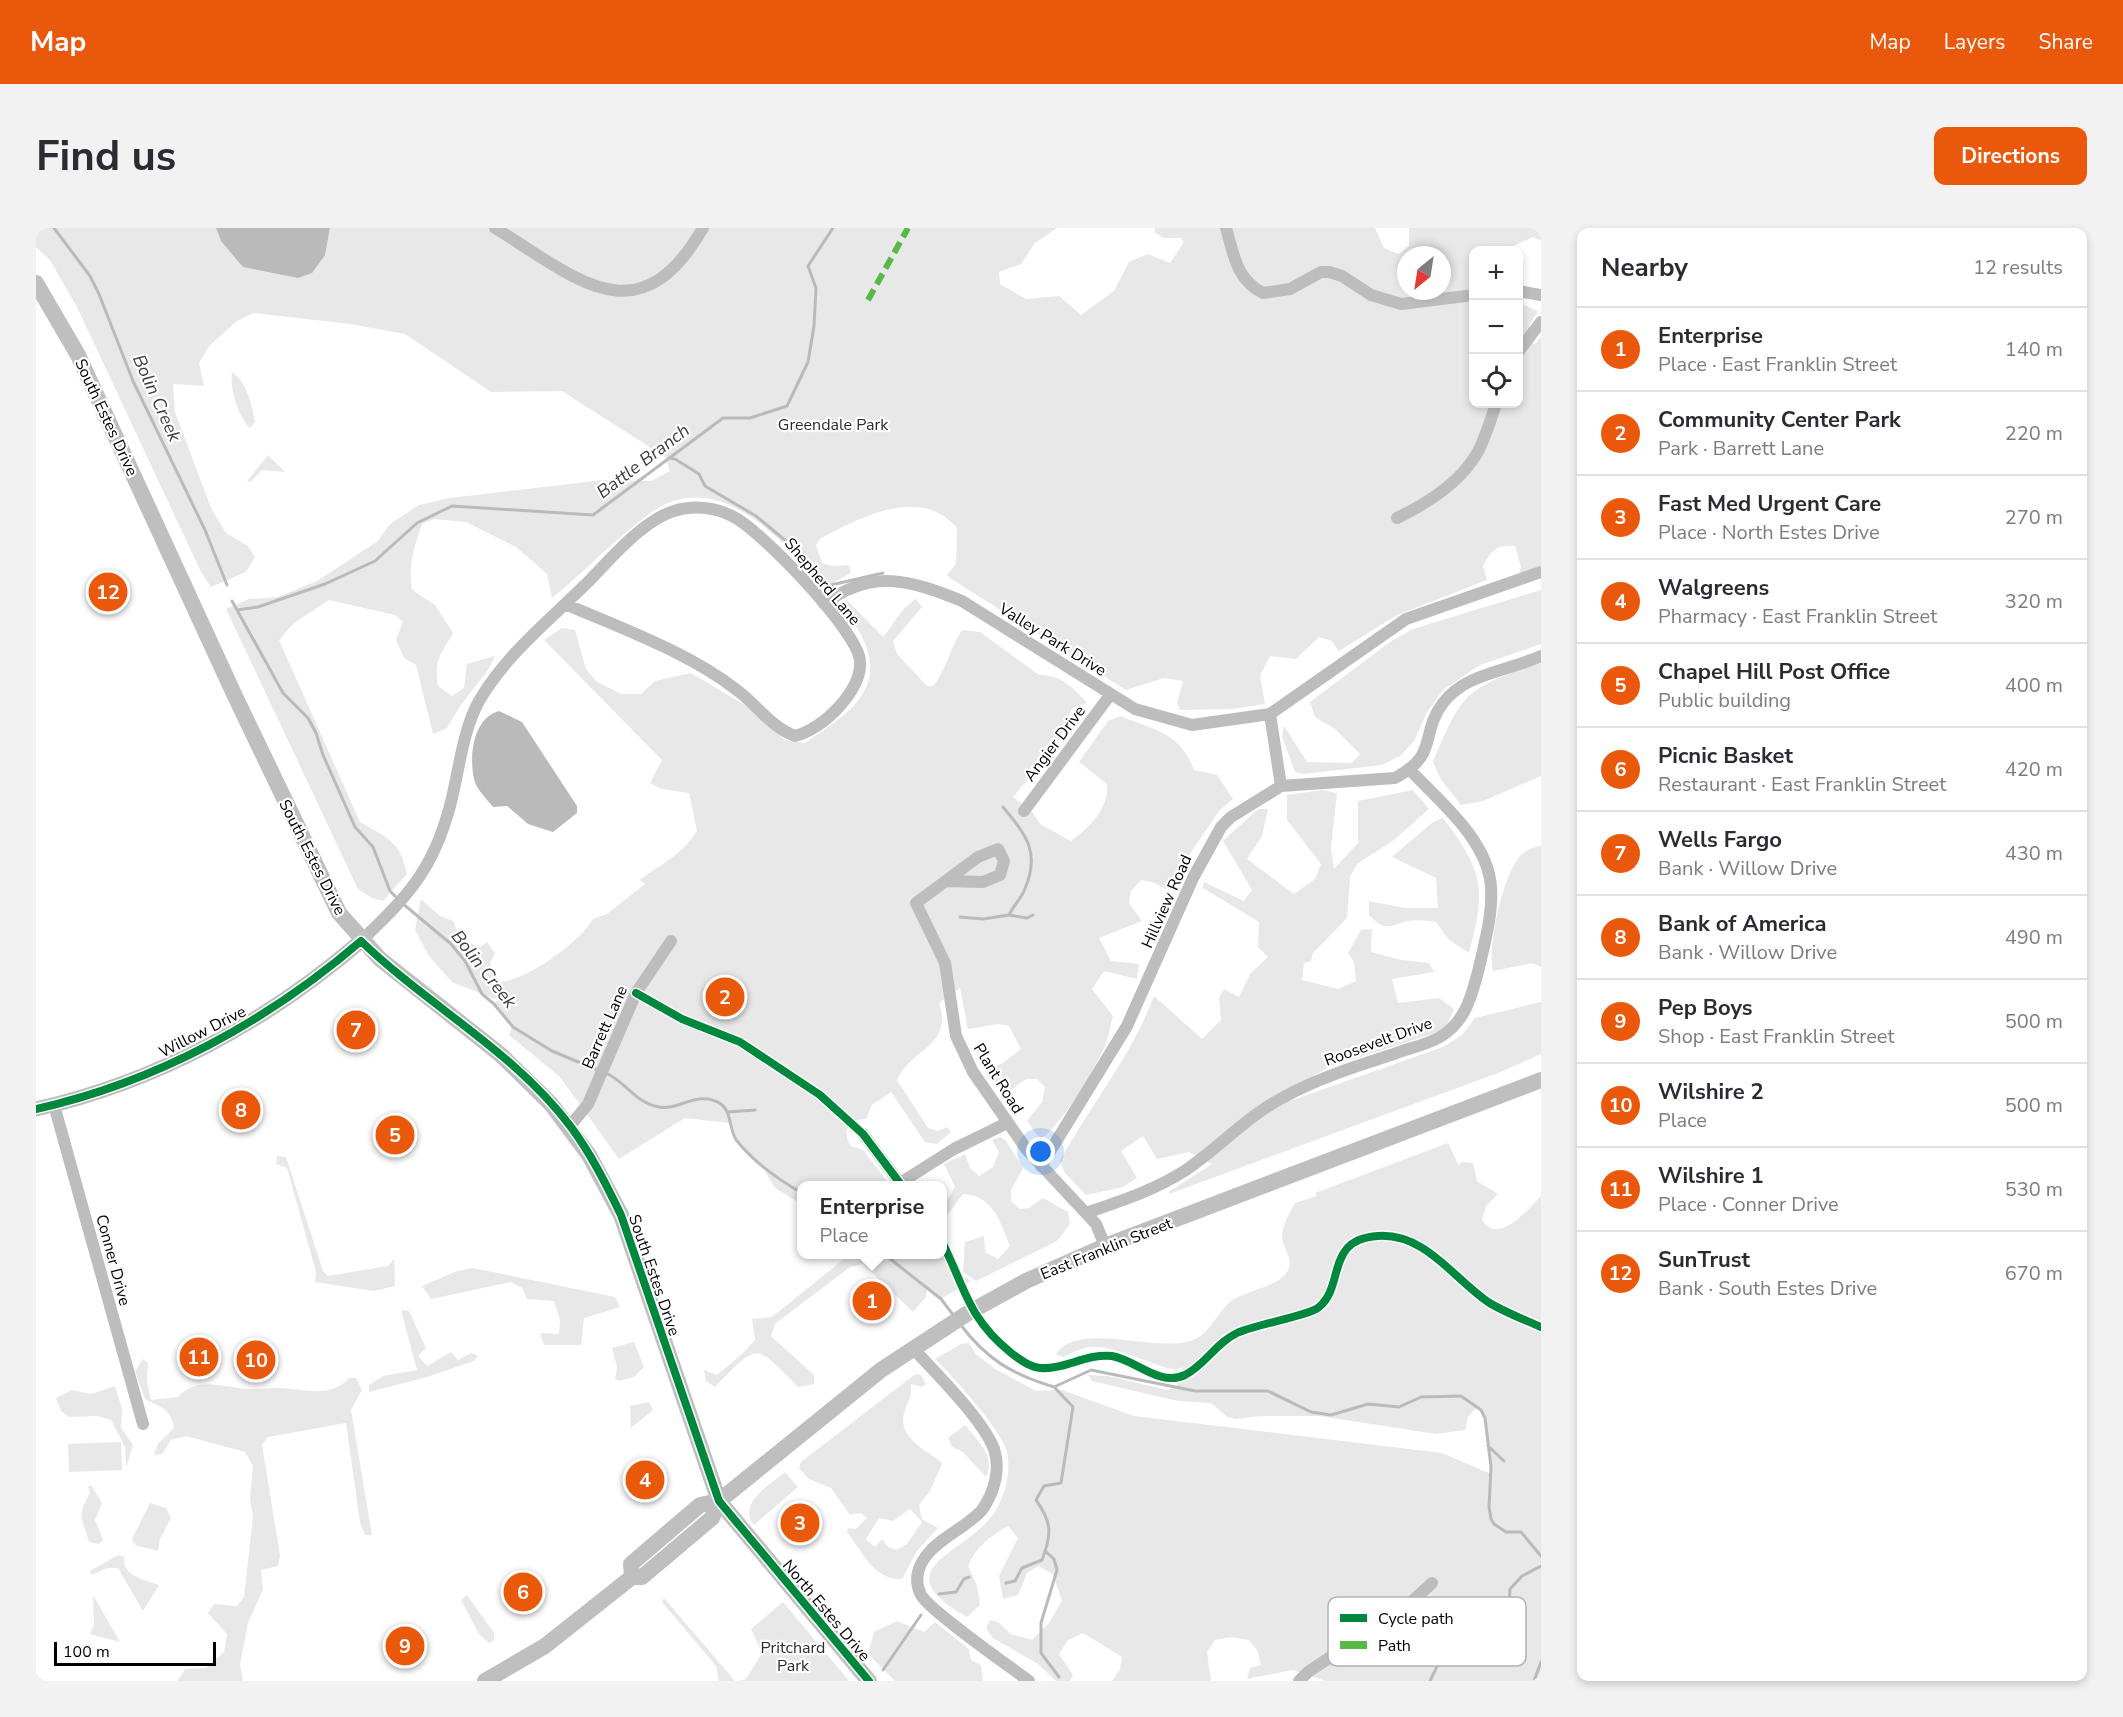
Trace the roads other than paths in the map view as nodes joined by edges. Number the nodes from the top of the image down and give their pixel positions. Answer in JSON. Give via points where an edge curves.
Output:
{"nodes":[{"id":1,"x":495,"y":228,"type":"edge"},
{"id":2,"x":703,"y":228,"type":"edge"},
{"id":3,"x":1226,"y":228,"type":"edge"},
{"id":4,"x":36,"y":283,"type":"edge"},
{"id":5,"x":1523,"y":292,"type":"edge"},
{"id":6,"x":1541,"y":295,"type":"edge"},
{"id":7,"x":1469,"y":296,"type":"edge"},
{"id":8,"x":1541,"y":322,"type":"edge"},
{"id":9,"x":1523,"y":345,"type":"edge"},
{"id":10,"x":1495,"y":408,"type":"edge"},
{"id":11,"x":1397,"y":518,"type":"dead end"},
{"id":12,"x":1541,"y":572,"type":"edge"},
{"id":13,"x":566,"y":604,"type":"junction"},
{"id":14,"x":824,"y":604,"type":"junction"},
{"id":15,"x":1541,"y":656,"type":"edge"},
{"id":16,"x":1110,"y":695,"type":"junction"},
{"id":17,"x":1270,"y":714,"type":"junction"},
{"id":18,"x":1410,"y":770,"type":"junction"},
{"id":19,"x":1281,"y":786,"type":"junction"},
{"id":20,"x":1024,"y":811,"type":"dead end"},
{"id":21,"x":947,"y":881,"type":"dead end"},
{"id":22,"x":361,"y":941,"type":"junction"},
{"id":23,"x":671,"y":941,"type":"dead end"},
{"id":24,"x":1541,"y":1080,"type":"edge"},
{"id":25,"x":54,"y":1105,"type":"junction"},
{"id":26,"x":36,"y":1109,"type":"edge"},
{"id":27,"x":1007,"y":1123,"type":"junction"},
{"id":28,"x":570,"y":1126,"type":"junction"},
{"id":29,"x":863,"y":1134,"type":"dead end"},
{"id":30,"x":1041,"y":1166,"type":"junction"},
{"id":31,"x":899,"y":1181,"type":"edge"},
{"id":32,"x":906,"y":1181,"type":"edge"},
{"id":33,"x":1086,"y":1213,"type":"junction"},
{"id":34,"x":1105,"y":1246,"type":"junction"},
{"id":35,"x":919,"y":1344,"type":"junction"},
{"id":36,"x":143,"y":1424,"type":"dead end"},
{"id":37,"x":719,"y":1501,"type":"junction"},
{"id":38,"x":1432,"y":1583,"type":"dead end"},
{"id":39,"x":1417,"y":1597,"type":"edge"},
{"id":40,"x":1328,"y":1659,"type":"edge"},
{"id":41,"x":485,"y":1681,"type":"edge"},
{"id":42,"x":869,"y":1681,"type":"edge"},
{"id":43,"x":1029,"y":1681,"type":"edge"},
{"id":44,"x":1288,"y":1681,"type":"edge"},
{"id":45,"x":1298,"y":1681,"type":"edge"}],
"edges":[{"from":1,"to":2,"type":"street","via":[[584,282],[614,291],[636,291],[658,281],[679,262]]},
{"from":3,"to":7,"type":"street","via":[[1238,271],[1263,293],[1290,289],[1321,272],[1329,272],[1371,295],[1401,304]]},
{"from":4,"to":22,"type":"main road","name":"South Estes Drive","via":[[78,355],[321,879],[339,913]]},
{"from":5,"to":6,"type":"street"},
{"from":8,"to":9,"type":"street"},
{"from":10,"to":11,"type":"street","via":[[1482,444],[1462,473],[1432,498]]},
{"from":12,"to":17,"type":"street","name":"Valley Park Drive","via":[[1406,619]]},
{"from":13,"to":14,"type":"street","name":"Shepherd Lane","via":[[623,546],[659,518],[677,510],[702,508],[723,512],[753,528]]},
{"from":13,"to":14,"type":"street","name":"Shepherd Lane","via":[[678,654],[738,691],[776,725],[795,736],[832,713],[849,694],[860,672],[861,659],[854,644]]},
{"from":13,"to":22,"type":"street","name":"Shepherd Lane","via":[[512,656],[479,702],[464,744],[450,807],[429,864],[410,892]]},
{"from":14,"to":16,"type":"street","name":"Valley Park Drive","via":[[847,587],[875,581],[933,590],[962,601]]},
{"from":15,"to":18,"type":"street","via":[[1486,675],[1449,697],[1433,721],[1427,749]]},
{"from":16,"to":17,"type":"street","name":"Valley Park Drive","via":[[1135,709],[1192,725]]},
{"from":16,"to":20,"type":"street","name":"Angier Drive"},
{"from":17,"to":19,"type":"street"},
{"from":18,"to":19,"type":"street","name":"Hillview Road","via":[[1395,778]]},
{"from":18,"to":33,"type":"street","name":"Roosevelt Drive","via":[[1461,824],[1477,847],[1491,886],[1483,951],[1473,992],[1459,1022],[1439,1038],[1332,1075],[1283,1097],[1151,1190]]},
{"from":19,"to":30,"type":"street","name":"Hillview Road","via":[[1231,817],[1211,841],[1127,1026]]},
{"from":21,"to":27,"type":"street","name":"Plant Road","via":[[916,903],[945,963],[952,1018],[962,1052]]},
{"from":22,"to":25,"type":"street","name":"Willow Drive","via":[[295,994],[216,1042],[128,1081]]},
{"from":22,"to":28,"type":"main road","name":"South Estes Drive","via":[[398,975],[501,1055]]},
{"from":23,"to":28,"type":"street","name":"Barrett Lane","via":[[636,993],[588,1104]]},
{"from":24,"to":34,"type":"main road","name":"East Franklin Street"},
{"from":25,"to":26,"type":"street","name":"Willow Drive"},
{"from":25,"to":36,"type":"street","name":"Conner Drive"},
{"from":27,"to":30,"type":"street","name":"Plant Road"},
{"from":27,"to":32,"type":"street","via":[[954,1149]]},
{"from":28,"to":37,"type":"main road","name":"South Estes Drive","via":[[621,1215]]},
{"from":29,"to":31,"type":"street"},
{"from":30,"to":33,"type":"street","name":"Plant Road"},
{"from":33,"to":34,"type":"street","name":"Plant Road","via":[[1099,1228]]},
{"from":34,"to":35,"type":"main road","name":"East Franklin Street","via":[[1048,1270]]},
{"from":35,"to":37,"type":"main road","name":"East Franklin Street","via":[[848,1395]]},
{"from":35,"to":43,"type":"street","via":[[984,1431],[994,1449],[997,1469],[982,1510],[927,1555],[917,1570],[920,1591],[937,1611]]},
{"from":37,"to":41,"type":"main road","name":"East Franklin Street","via":[[700,1505],[631,1564],[632,1577],[545,1646]]},
{"from":37,"to":42,"type":"main road","name":"North Estes Drive"},
{"from":38,"to":39,"type":"street"},
{"from":40,"to":45,"type":"street"},
{"from":44,"to":45,"type":"street"}]}
